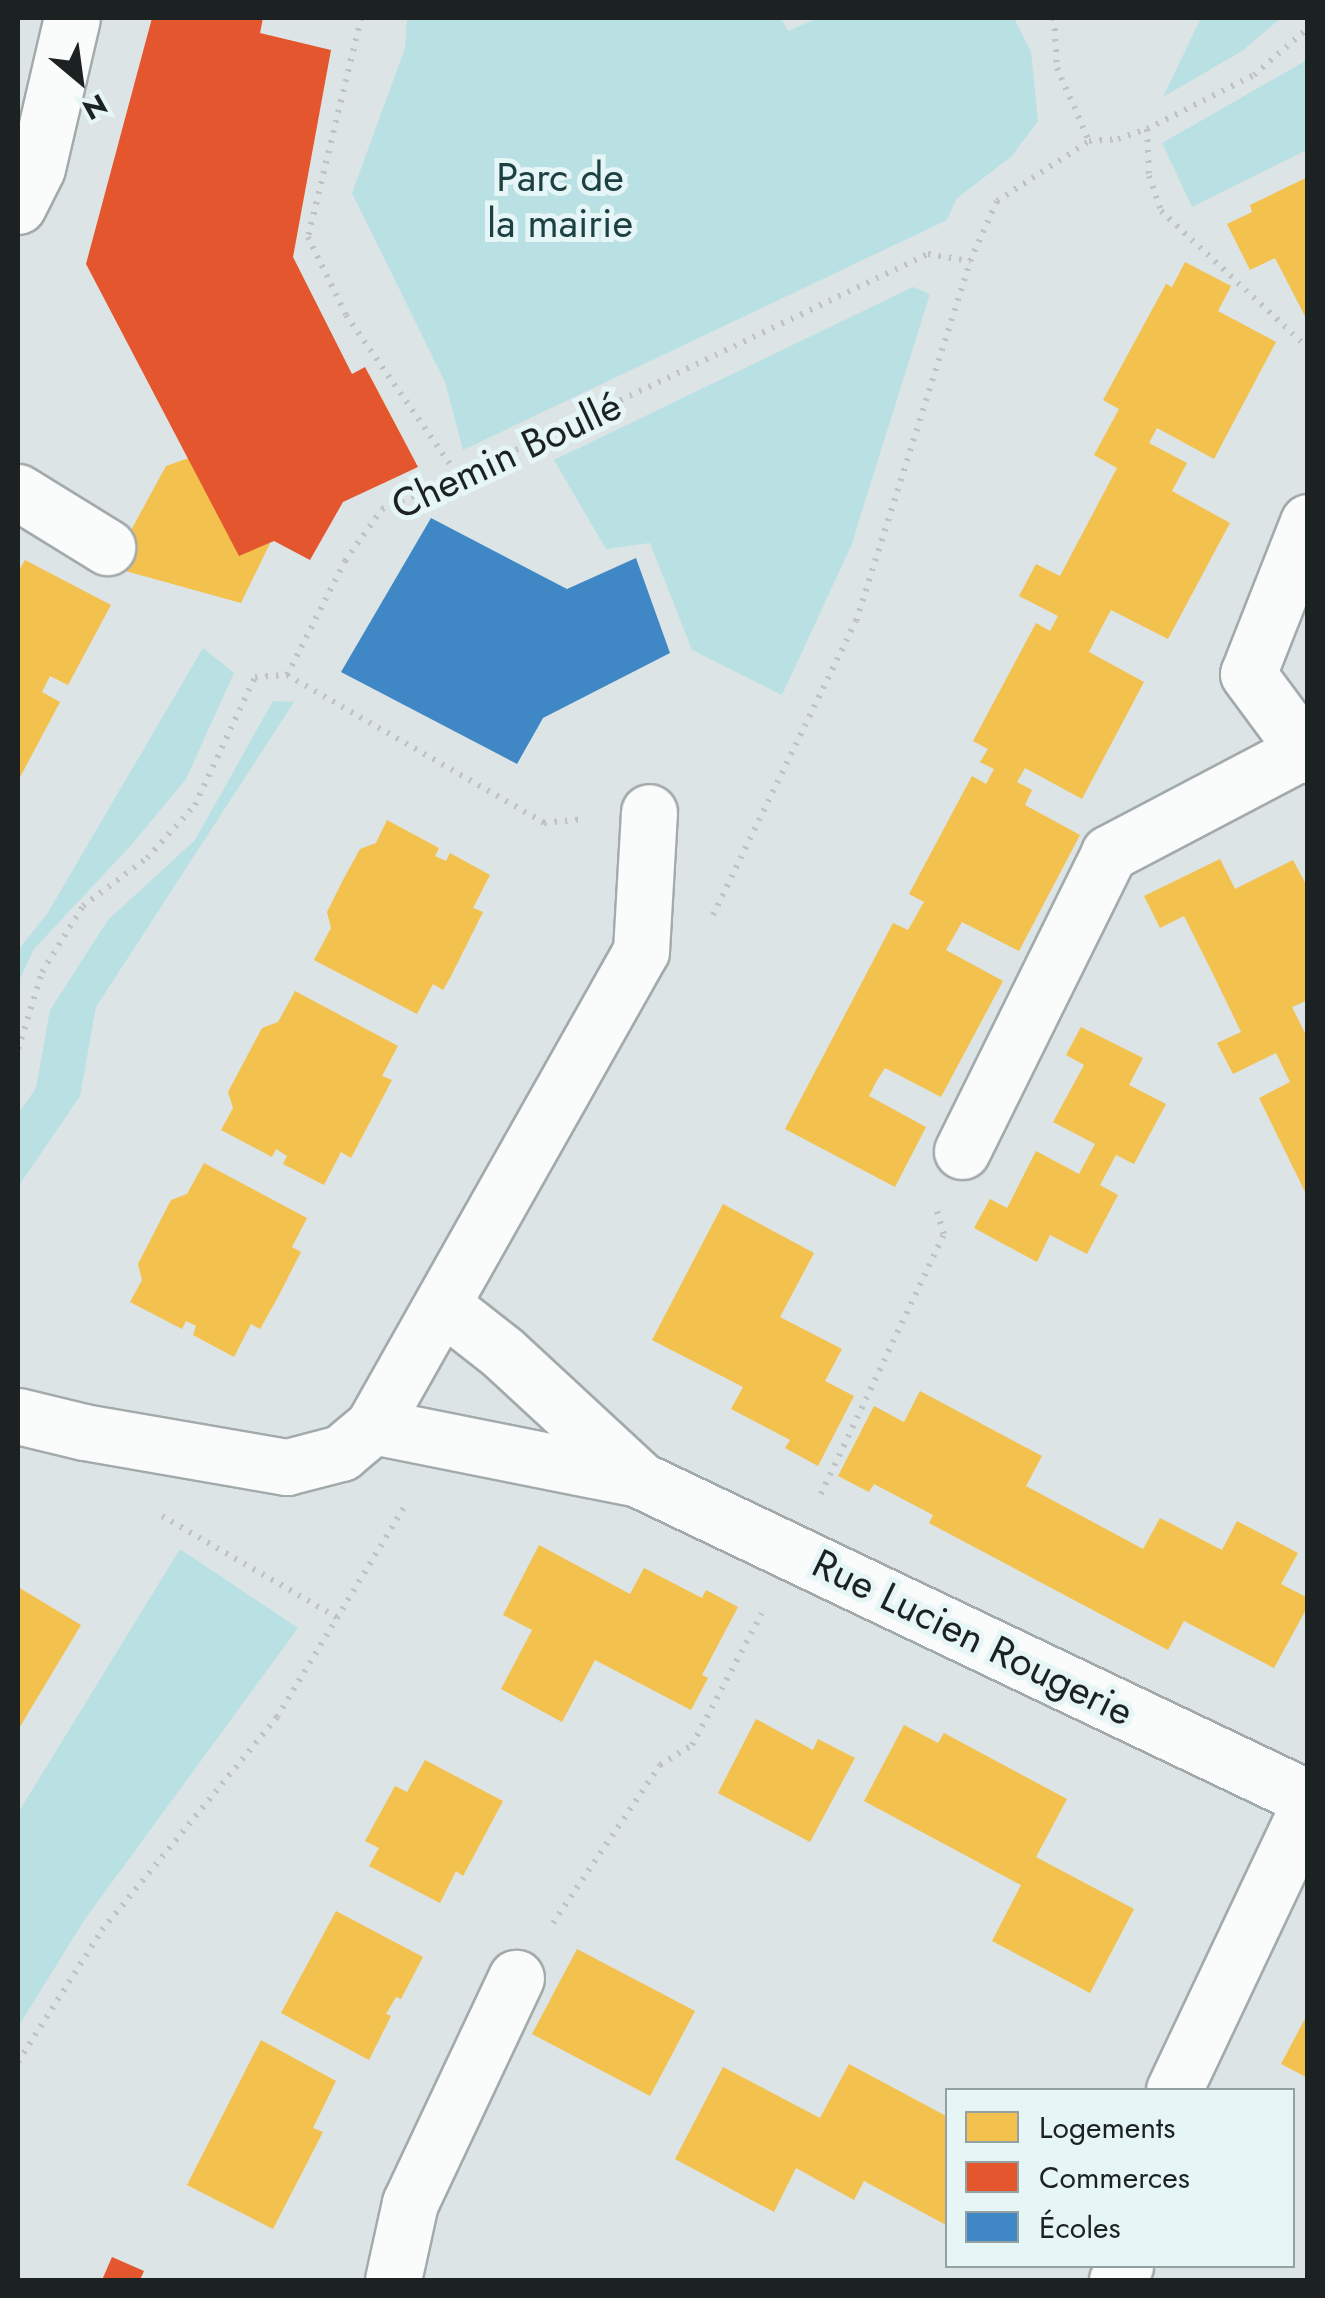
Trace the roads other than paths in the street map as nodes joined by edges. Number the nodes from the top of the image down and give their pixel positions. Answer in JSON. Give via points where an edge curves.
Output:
{"nodes":[{"id":1,"x":72,"y":18,"type":"edge"},
{"id":2,"x":18,"y":206,"type":"edge"},
{"id":3,"x":18,"y":492,"type":"edge"},
{"id":4,"x":1308,"y":522,"type":"edge"},
{"id":5,"x":107,"y":547,"type":"dead end"},
{"id":6,"x":1305,"y":753,"type":"edge"},
{"id":7,"x":650,"y":812,"type":"road end"},
{"id":8,"x":962,"y":1151,"type":"dead end"},
{"id":9,"x":442,"y":1305,"type":"junction"},
{"id":10,"x":18,"y":1416,"type":"edge"},
{"id":11,"x":373,"y":1426,"type":"junction"},
{"id":12,"x":638,"y":1479,"type":"junction"},
{"id":13,"x":1308,"y":1798,"type":"edge"},
{"id":14,"x":1308,"y":1806,"type":"edge"},
{"id":15,"x":516,"y":1978,"type":"dead end"},
{"id":16,"x":1175,"y":2088,"type":"edge"},
{"id":17,"x":393,"y":2280,"type":"edge"}],
"edges":[{"from":1,"to":2,"type":"street","via":[[37,168]]},
{"from":3,"to":5,"type":"street"},
{"from":4,"to":6,"type":"street","via":[[1248,674]]},
{"from":6,"to":8,"type":"street","via":[[1109,853]]},
{"from":7,"to":9,"type":"street","via":[[640,951]]},
{"from":9,"to":11,"type":"street"},
{"from":9,"to":12,"type":"street","name":"Rue Lucien Rougerie"},
{"from":10,"to":11,"type":"street","via":[[287,1467],[341,1452]]},
{"from":11,"to":12,"type":"street","name":"Rue Lucien Rougerie"},
{"from":12,"to":13,"type":"street","name":"Rue Lucien Rougerie"},
{"from":14,"to":16,"type":"street"},
{"from":15,"to":17,"type":"street","via":[[410,2202]]}]}
